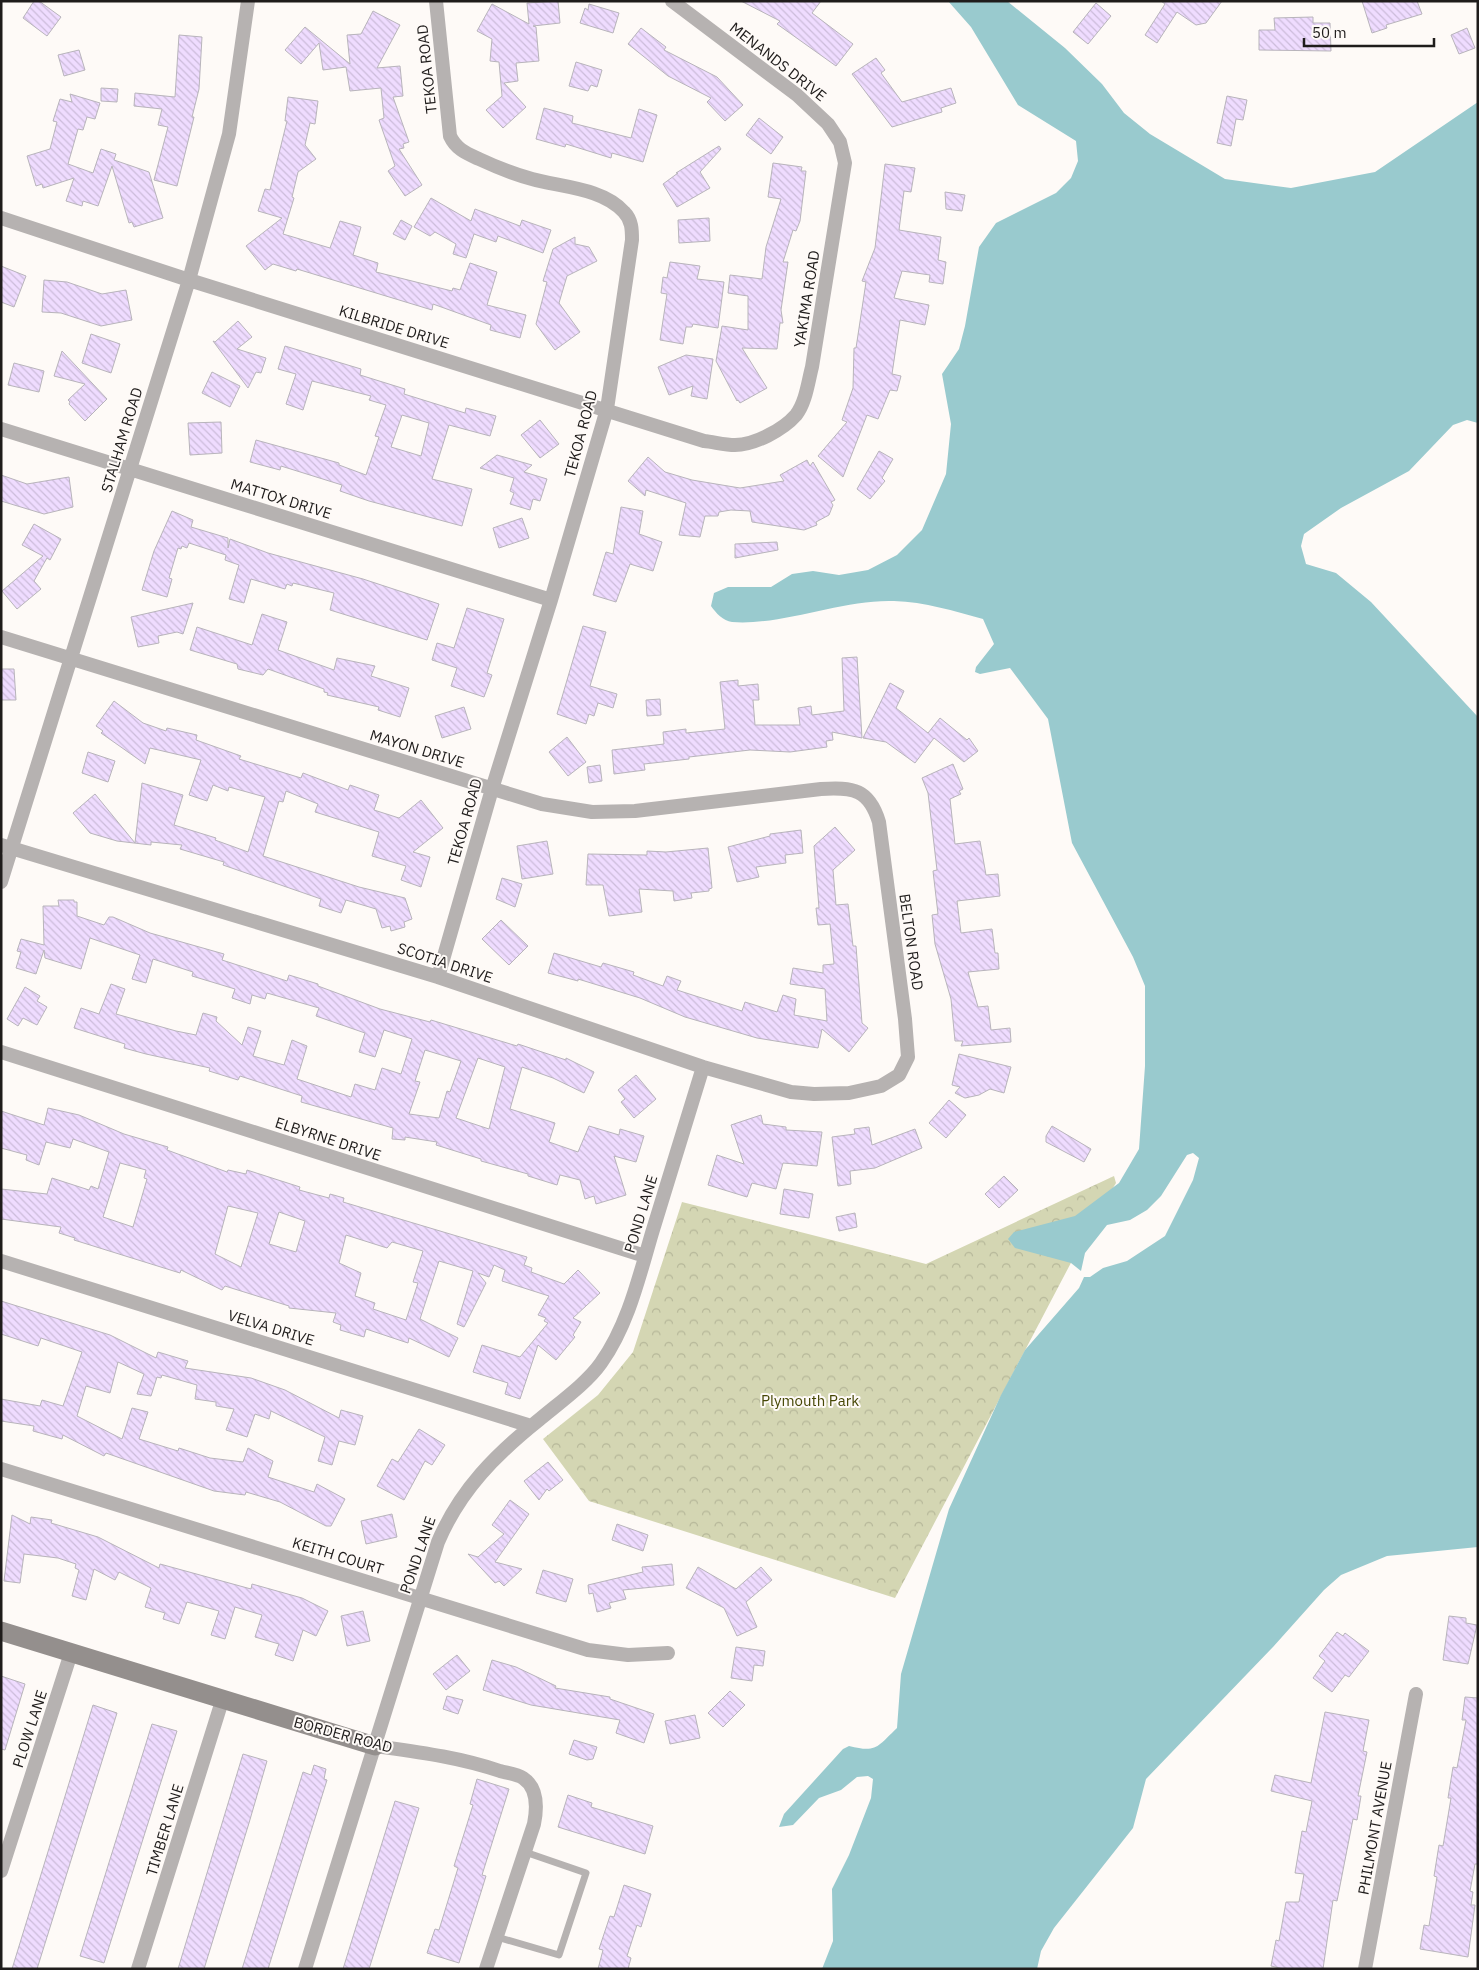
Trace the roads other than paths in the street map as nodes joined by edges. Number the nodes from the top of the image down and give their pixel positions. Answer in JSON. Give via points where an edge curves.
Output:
{"nodes":[{"id":1,"x":248,"y":1,"type":"edge"},
{"id":2,"x":436,"y":1,"type":"edge"},
{"id":3,"x":672,"y":1,"type":"edge"},
{"id":4,"x":845,"y":163,"type":"joint"},
{"id":5,"x":1,"y":218,"type":"edge"},
{"id":6,"x":189,"y":280,"type":"junction"},
{"id":7,"x":607,"y":409,"type":"junction"},
{"id":8,"x":1,"y":429,"type":"edge"},
{"id":9,"x":778,"y":429,"type":"joint"},
{"id":10,"x":130,"y":469,"type":"junction"},
{"id":11,"x":551,"y":600,"type":"junction"},
{"id":12,"x":1,"y":637,"type":"edge"},
{"id":13,"x":70,"y":658,"type":"junction"},
{"id":14,"x":492,"y":789,"type":"junction"},
{"id":15,"x":864,"y":796,"type":"joint"},
{"id":16,"x":7,"y":846,"type":"edge"},
{"id":17,"x":1,"y":882,"type":"edge"},
{"id":18,"x":438,"y":977,"type":"junction"},
{"id":19,"x":1,"y":1052,"type":"edge"},
{"id":20,"x":703,"y":1067,"type":"junction"},
{"id":21,"x":881,"y":1086,"type":"joint"},
{"id":22,"x":645,"y":1256,"type":"junction"},
{"id":23,"x":1,"y":1261,"type":"edge"},
{"id":24,"x":531,"y":1426,"type":"junction"},
{"id":25,"x":1,"y":1469,"type":"edge"},
{"id":26,"x":420,"y":1598,"type":"junction"},
{"id":27,"x":1,"y":1631,"type":"edge"},
{"id":28,"x":668,"y":1652,"type":"dead end"},
{"id":29,"x":71,"y":1653,"type":"junction"},
{"id":30,"x":1416,"y":1694,"type":"dead end"},
{"id":31,"x":222,"y":1701,"type":"junction"},
{"id":32,"x":375,"y":1746,"type":"junction"},
{"id":33,"x":525,"y":1852,"type":"junction"},
{"id":34,"x":1,"y":1871,"type":"edge"},
{"id":35,"x":497,"y":1937,"type":"junction"},
{"id":36,"x":138,"y":1969,"type":"edge"},
{"id":37,"x":304,"y":1969,"type":"edge"},
{"id":38,"x":486,"y":1969,"type":"edge"},
{"id":39,"x":1365,"y":1969,"type":"edge"}],
"edges":[{"from":1,"to":6,"type":"street","name":"STALHAM ROAD","via":[[229,134]]},
{"from":2,"to":7,"type":"street","name":"TEKOA ROAD","via":[[450,136],[454,143],[462,151],[493,166],[614,203],[631,224],[632,240]]},
{"from":3,"to":4,"type":"street","name":"MENANDS DRIVE","via":[[797,95],[828,124],[840,142]]},
{"from":4,"to":9,"type":"street","name":"YAKIMA ROAD","via":[[805,395],[796,414]]},
{"from":5,"to":6,"type":"street","name":"KILBRIDE DRIVE"},
{"from":6,"to":7,"type":"street","name":"KILBRIDE DRIVE"},
{"from":6,"to":10,"type":"street","name":"STALHAM ROAD"},
{"from":7,"to":9,"type":"street","name":"KILBRIDE DRIVE","via":[[704,440],[736,445],[756,441]]},
{"from":7,"to":11,"type":"street","name":"TEKOA ROAD"},
{"from":8,"to":10,"type":"street","name":"MATTOX DRIVE"},
{"from":10,"to":11,"type":"street","name":"MATTOX DRIVE"},
{"from":10,"to":13,"type":"street","name":"STALHAM ROAD"},
{"from":11,"to":14,"type":"street","name":"TEKOA ROAD"},
{"from":12,"to":13,"type":"street","name":"MAYON DRIVE"},
{"from":13,"to":14,"type":"street","name":"MAYON DRIVE"},
{"from":13,"to":16,"type":"street","name":"STALHAM ROAD"},
{"from":14,"to":15,"type":"street","name":"MAYON DRIVE","via":[[542,804],[592,812],[663,808],[844,788]]},
{"from":14,"to":18,"type":"street","name":"TEKOA ROAD"},
{"from":15,"to":21,"type":"street","name":"BELTON ROAD","via":[[874,806],[879,822],[908,1057],[898,1075]]},
{"from":16,"to":17,"type":"street","name":"STALHAM ROAD"},
{"from":16,"to":18,"type":"street","name":"SCOTIA DRIVE"},
{"from":18,"to":20,"type":"street","name":"SCOTIA DRIVE"},
{"from":19,"to":22,"type":"street","name":"ELBYRNE DRIVE"},
{"from":20,"to":21,"type":"street","name":"SCOTIA DRIVE","via":[[791,1092],[850,1093]]},
{"from":20,"to":22,"type":"street","name":"POND LANE"},
{"from":22,"to":24,"type":"street","name":"POND LANE","via":[[625,1319],[600,1365]]},
{"from":23,"to":24,"type":"street","name":"VELVA DRIVE"},
{"from":24,"to":26,"type":"street","name":"POND LANE","via":[[494,1458],[461,1497],[438,1542]]},
{"from":25,"to":26,"type":"street","name":"KEITH COURT"},
{"from":26,"to":28,"type":"street","name":"KEITH COURT","via":[[588,1650],[628,1655]]},
{"from":26,"to":32,"type":"street","name":"POND LANE"},
{"from":27,"to":29,"type":"street","name":"BORDER ROAD"},
{"from":29,"to":31,"type":"street","name":"BORDER ROAD"},
{"from":29,"to":34,"type":"street","name":"PLOW LANE"},
{"from":30,"to":39,"type":"street","name":"PHILMONT AVENUE"},
{"from":31,"to":32,"type":"street","name":"BORDER ROAD"},
{"from":31,"to":36,"type":"street","name":"TIMBER LANE"},
{"from":32,"to":33,"type":"street","name":"BORDER ROAD","via":[[445,1755],[523,1778],[533,1791],[537,1808]]},
{"from":32,"to":37,"type":"street","name":"POND LANE"},
{"from":33,"to":35,"type":"street","name":"BORDER ROAD"},
{"from":33,"to":35,"type":"lane","via":[[586,1873],[558,1955]]},
{"from":35,"to":38,"type":"street","name":"BORDER ROAD"}]}
